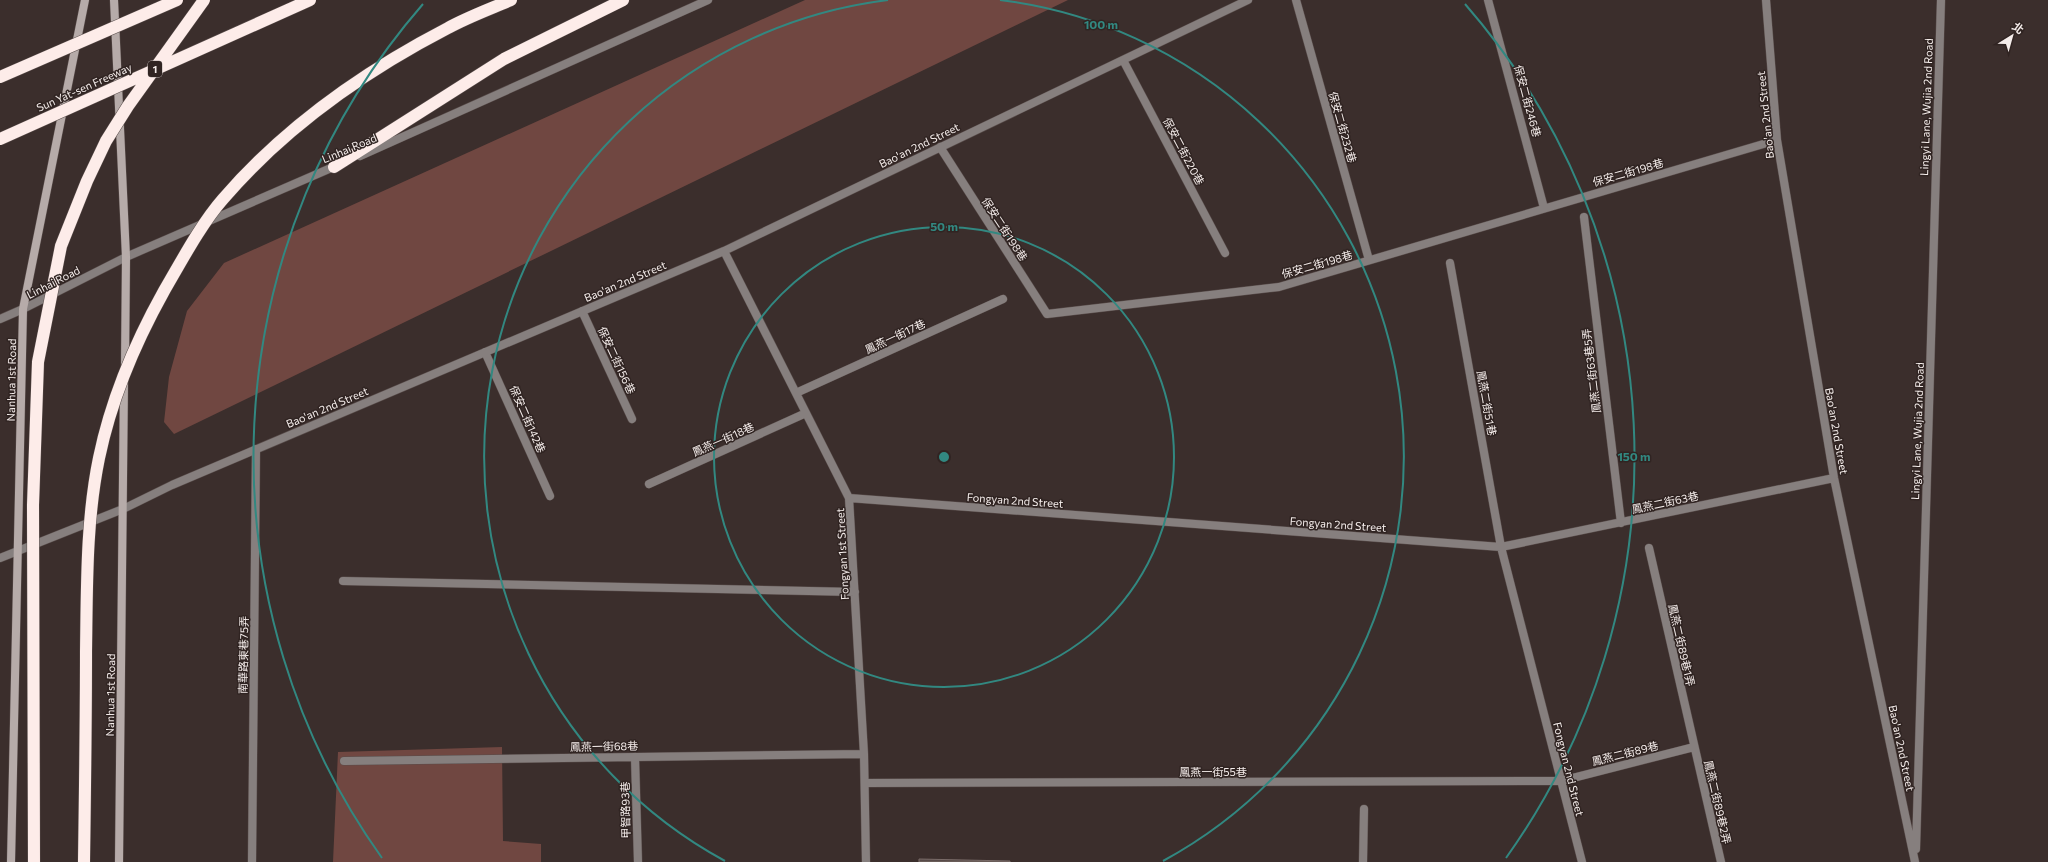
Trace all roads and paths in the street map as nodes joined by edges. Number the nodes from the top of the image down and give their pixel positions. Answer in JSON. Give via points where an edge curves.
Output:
{"nodes":[{"id":1,"x":85,"y":0,"type":"edge"},
{"id":2,"x":114,"y":0,"type":"edge"},
{"id":3,"x":177,"y":0,"type":"edge"},
{"id":4,"x":204,"y":0,"type":"edge"},
{"id":5,"x":310,"y":0,"type":"edge"},
{"id":6,"x":511,"y":0,"type":"edge"},
{"id":7,"x":623,"y":0,"type":"edge"},
{"id":8,"x":708,"y":0,"type":"edge"},
{"id":9,"x":1248,"y":0,"type":"edge"},
{"id":10,"x":1296,"y":0,"type":"edge"},
{"id":11,"x":1488,"y":0,"type":"edge"},
{"id":12,"x":1766,"y":0,"type":"edge"},
{"id":13,"x":1940,"y":0,"type":"edge"},
{"id":14,"x":1123,"y":60,"type":"junction"},
{"id":15,"x":0,"y":77,"type":"edge"},
{"id":16,"x":0,"y":139,"type":"edge"},
{"id":17,"x":1776,"y":140,"type":"junction"},
{"id":18,"x":940,"y":147,"type":"junction"},
{"id":19,"x":334,"y":167,"type":"junction"},
{"id":20,"x":1544,"y":208,"type":"junction"},
{"id":21,"x":1584,"y":217,"type":"dead end"},
{"id":22,"x":724,"y":251,"type":"junction"},
{"id":23,"x":1225,"y":253,"type":"dead end"},
{"id":24,"x":126,"y":257,"type":"junction"},
{"id":25,"x":1369,"y":260,"type":"junction"},
{"id":26,"x":1450,"y":263,"type":"dead end"},
{"id":27,"x":1003,"y":299,"type":"dead end"},
{"id":28,"x":24,"y":309,"type":"junction"},
{"id":29,"x":582,"y":311,"type":"junction"},
{"id":30,"x":0,"y":319,"type":"edge"},
{"id":31,"x":485,"y":352,"type":"junction"},
{"id":32,"x":796,"y":393,"type":"junction"},
{"id":33,"x":806,"y":413,"type":"junction"},
{"id":34,"x":632,"y":419,"type":"dead end"},
{"id":35,"x":256,"y":449,"type":"junction"},
{"id":36,"x":1834,"y":478,"type":"junction"},
{"id":37,"x":649,"y":484,"type":"dead end"},
{"id":38,"x":550,"y":496,"type":"dead end"},
{"id":39,"x":849,"y":498,"type":"junction"},
{"id":40,"x":123,"y":509,"type":"junction"},
{"id":41,"x":1621,"y":523,"type":"junction"},
{"id":42,"x":1501,"y":547,"type":"junction"},
{"id":43,"x":1649,"y":548,"type":"dead end"},
{"id":44,"x":18,"y":552,"type":"junction"},
{"id":45,"x":0,"y":558,"type":"edge"},
{"id":46,"x":343,"y":581,"type":"dead end"},
{"id":47,"x":855,"y":592,"type":"junction"},
{"id":48,"x":1694,"y":747,"type":"junction"},
{"id":49,"x":864,"y":754,"type":"junction"},
{"id":50,"x":635,"y":757,"type":"junction"},
{"id":51,"x":344,"y":761,"type":"dead end"},
{"id":52,"x":1561,"y":781,"type":"junction"},
{"id":53,"x":865,"y":783,"type":"junction"},
{"id":54,"x":1364,"y":809,"type":"dead end"},
{"id":55,"x":11,"y":862,"type":"edge"},
{"id":56,"x":34,"y":862,"type":"edge"},
{"id":57,"x":84,"y":862,"type":"edge"},
{"id":58,"x":119,"y":862,"type":"edge"},
{"id":59,"x":252,"y":862,"type":"edge"},
{"id":60,"x":638,"y":862,"type":"edge"},
{"id":61,"x":866,"y":862,"type":"edge"},
{"id":62,"x":1363,"y":862,"type":"edge"},
{"id":63,"x":1582,"y":862,"type":"edge"},
{"id":64,"x":1721,"y":862,"type":"edge"},
{"id":65,"x":1915,"y":862,"type":"edge"}],
"edges":[{"from":1,"to":28,"type":"main road","name":"Nanhua 1st Road"},
{"from":2,"to":24,"type":"main road","name":"Nanhua 1st Road"},
{"from":3,"to":15,"type":"highway","bridge":true},
{"from":4,"to":56,"type":"highway","bridge":true,"via":[[106,141],[60,246],[38,362],[33,505]]},
{"from":5,"to":16,"type":"highway","name":"Sun Yat-sen Freeway","number":"1","bridge":true},
{"from":6,"to":57,"type":"highway","bridge":true,"via":[[449,27],[359,79],[297,127],[252,168],[221,201],[182,259],[149,317],[131,356],[112,412],[93,494],[87,570]]},
{"from":7,"to":19,"type":"highway","via":[[504,59]]},
{"from":8,"to":19,"type":"street","name":"Linhai Road"},
{"from":9,"to":14,"type":"street","name":"Bao'an 2nd Street"},
{"from":10,"to":25,"type":"street","name":"保安二街232巷"},
{"from":11,"to":20,"type":"street","name":"保安二街246巷"},
{"from":12,"to":17,"type":"street","name":"Bao'an 2nd Street"},
{"from":13,"to":65,"type":"street","name":"Lingyi Lane, Wujia 2nd Road"},
{"from":14,"to":18,"type":"street","name":"Bao'an 2nd Street"},
{"from":14,"to":23,"type":"street","name":"保安二街220巷"},
{"from":17,"to":20,"type":"street","name":"保安二街198巷"},
{"from":17,"to":36,"type":"street","name":"Bao'an 2nd Street"},
{"from":18,"to":22,"type":"street","name":"Bao'an 2nd Street"},
{"from":18,"to":25,"type":"street","name":"保安二街198巷","via":[[1047,314],[1279,287]]},
{"from":19,"to":24,"type":"street","name":"Linhai Road"},
{"from":20,"to":25,"type":"street","name":"保安二街198巷"},
{"from":21,"to":41,"type":"street","name":"鳳燕二街63巷5弄"},
{"from":22,"to":29,"type":"street","name":"Bao'an 2nd Street"},
{"from":22,"to":32,"type":"street","name":"Fongyan 1st Street"},
{"from":24,"to":28,"type":"street","name":"Linhai Road"},
{"from":24,"to":40,"type":"main road","name":"Nanhua 1st Road"},
{"from":26,"to":42,"type":"street","name":"鳳燕二街51巷"},
{"from":27,"to":32,"type":"street","name":"鳳燕一街17巷"},
{"from":28,"to":30,"type":"street","name":"Linhai Road"},
{"from":28,"to":44,"type":"main road","name":"Nanhua 1st Road"},
{"from":29,"to":31,"type":"street","name":"Bao'an 2nd Street"},
{"from":29,"to":34,"type":"street","name":"保安二街156巷"},
{"from":31,"to":35,"type":"street","name":"Bao'an 2nd Street"},
{"from":31,"to":38,"type":"street","name":"保安二街142巷"},
{"from":32,"to":33,"type":"street","name":"Fongyan 1st Street"},
{"from":33,"to":37,"type":"street","name":"鳳燕一街18巷"},
{"from":33,"to":39,"type":"street","name":"Fongyan 1st Street"},
{"from":35,"to":40,"type":"street","name":"Bao'an 2nd Street"},
{"from":35,"to":59,"type":"street","name":"南華路東巷75弄"},
{"from":36,"to":41,"type":"street","name":"鳳燕二街63巷"},
{"from":36,"to":65,"type":"street","name":"Bao'an 2nd Street"},
{"from":39,"to":42,"type":"street","name":"Fongyan 2nd Street"},
{"from":39,"to":47,"type":"street","name":"Fongyan 1st Street"},
{"from":40,"to":44,"type":"street","name":"Bao'an 2nd Street"},
{"from":40,"to":58,"type":"main road","name":"Nanhua 1st Road"},
{"from":41,"to":42,"type":"street","name":"鳳燕二街63巷"},
{"from":42,"to":52,"type":"street","name":"Fongyan 2nd Street"},
{"from":43,"to":48,"type":"street","name":"鳳燕二街89巷1弄"},
{"from":44,"to":45,"type":"street","name":"Bao'an 2nd Street"},
{"from":44,"to":55,"type":"main road","name":"Nanhua 1st Road"},
{"from":46,"to":47,"type":"street"},
{"from":47,"to":49,"type":"street","name":"Fongyan 1st Street"},
{"from":48,"to":52,"type":"street","name":"鳳燕二街89巷"},
{"from":48,"to":64,"type":"street","name":"鳳燕二街89巷2弄"},
{"from":49,"to":50,"type":"street","name":"鳳燕一街68巷"},
{"from":49,"to":53,"type":"street","name":"Fongyan 1st Street"},
{"from":50,"to":51,"type":"street","name":"鳳燕一街68巷"},
{"from":50,"to":60,"type":"street","name":"甲智路93巷"},
{"from":52,"to":53,"type":"street","name":"鳳燕一街55巷"},
{"from":52,"to":63,"type":"street","name":"Fongyan 2nd Street"},
{"from":53,"to":61,"type":"street","name":"Fongyan 1st Street"},
{"from":54,"to":62,"type":"street"}]}
